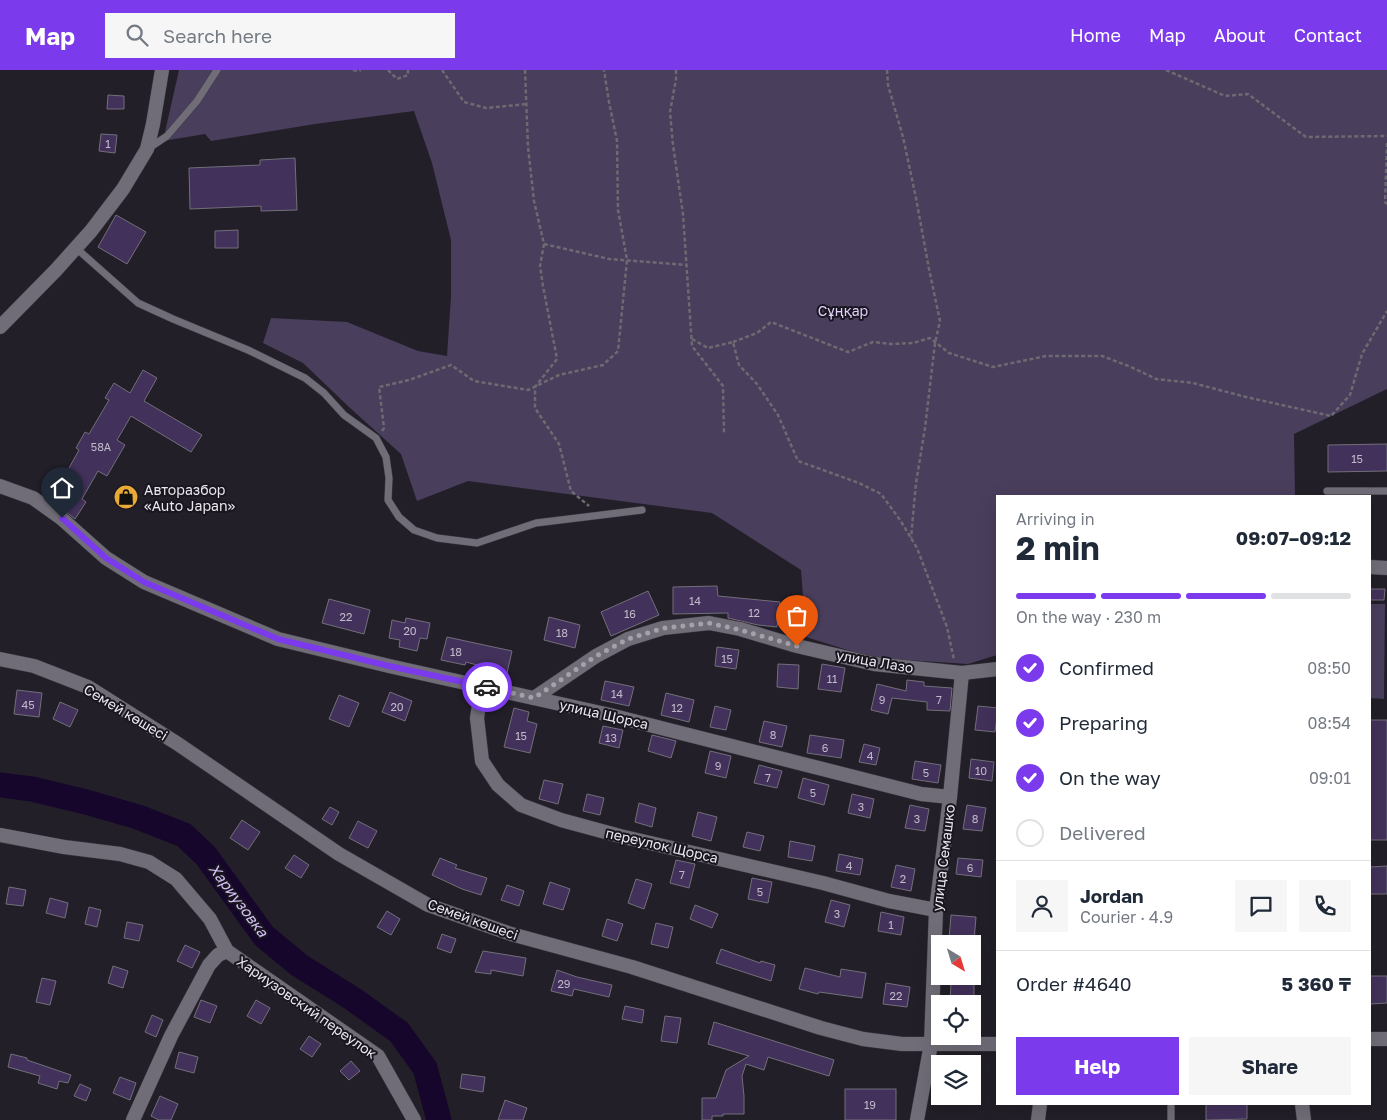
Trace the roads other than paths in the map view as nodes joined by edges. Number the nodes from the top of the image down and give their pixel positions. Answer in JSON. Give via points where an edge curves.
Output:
{"nodes":[{"id":1,"x":162,"y":70,"type":"edge"},
{"id":2,"x":217,"y":70,"type":"edge"},
{"id":3,"x":147,"y":149,"type":"junction"},
{"id":4,"x":76,"y":248,"type":"junction"},
{"id":5,"x":0,"y":327,"type":"edge"},
{"id":6,"x":0,"y":486,"type":"edge"},
{"id":7,"x":1327,"y":491,"type":"dead end"},
{"id":8,"x":1387,"y":491,"type":"edge"},
{"id":9,"x":642,"y":510,"type":"dead end"},
{"id":10,"x":1371,"y":568,"type":"edge"},
{"id":11,"x":1387,"y":568,"type":"edge"},
{"id":12,"x":0,"y":659,"type":"edge"},
{"id":13,"x":996,"y":669,"type":"edge"},
{"id":14,"x":959,"y":672,"type":"junction"},
{"id":15,"x":482,"y":686,"type":"junction"},
{"id":16,"x":534,"y":698,"type":"junction"},
{"id":17,"x":950,"y":797,"type":"junction"},
{"id":18,"x":0,"y":835,"type":"edge"},
{"id":19,"x":936,"y":910,"type":"junction"},
{"id":20,"x":227,"y":951,"type":"junction"},
{"id":21,"x":933,"y":995,"type":"edge"},
{"id":22,"x":1371,"y":1038,"type":"edge"},
{"id":23,"x":1387,"y":1038,"type":"edge"},
{"id":24,"x":931,"y":1044,"type":"joint"},
{"id":25,"x":981,"y":1044,"type":"edge"},
{"id":26,"x":996,"y":1044,"type":"edge"},
{"id":27,"x":1040,"y":1105,"type":"edge"},
{"id":28,"x":1171,"y":1105,"type":"edge"},
{"id":29,"x":1302,"y":1105,"type":"edge"},
{"id":30,"x":134,"y":1120,"type":"edge"},
{"id":31,"x":414,"y":1120,"type":"edge"},
{"id":32,"x":917,"y":1120,"type":"edge"},
{"id":33,"x":1038,"y":1120,"type":"edge"},
{"id":34,"x":1171,"y":1120,"type":"edge"},
{"id":35,"x":1304,"y":1120,"type":"edge"}],
"edges":[{"from":1,"to":3,"type":"street"},
{"from":2,"to":3,"type":"lane","via":[[198,101],[167,136]]},
{"from":3,"to":4,"type":"street","via":[[123,189]]},
{"from":4,"to":5,"type":"street"},
{"from":4,"to":9,"type":"lane","via":[[138,303],[248,350],[305,378],[324,393],[344,415],[376,438],[386,457],[388,500],[399,517],[414,530],[437,538],[477,543],[536,523]]},
{"from":6,"to":15,"type":"street","name":"улица Щорса","via":[[33,498],[62,518],[106,558],[144,582],[183,600],[278,639]]},
{"from":7,"to":8,"type":"lane"},
{"from":10,"to":11,"type":"street"},
{"from":12,"to":24,"type":"street","name":"Семей көшесі","via":[[34,666],[88,687],[178,744],[338,854],[428,905],[511,934],[632,967],[821,1028],[863,1039]]},
{"from":13,"to":14,"type":"street","name":"улица Лазо"},
{"from":14,"to":16,"type":"street","name":"улица Лазо","via":[[874,664],[709,623],[664,628],[628,639]]},
{"from":14,"to":17,"type":"street","name":"улица Семашко"},
{"from":15,"to":16,"type":"street","name":"улица Щорса"},
{"from":15,"to":19,"type":"street","name":"переулок Щорса","via":[[477,718],[482,760],[498,785],[522,805],[561,820],[620,836]]},
{"from":16,"to":17,"type":"street","name":"улица Щорса","via":[[610,714],[921,794]]},
{"from":17,"to":19,"type":"street","name":"улица Семашко"},
{"from":18,"to":20,"type":"street","name":"Хариузовский переулок","via":[[120,854],[149,862],[176,879],[210,919]]},
{"from":19,"to":21,"type":"street","name":"улица Семашко"},
{"from":20,"to":30,"type":"street","via":[[208,965],[171,1036]]},
{"from":20,"to":31,"type":"street","name":"Хариузовский переулок","via":[[378,1056]]},
{"from":22,"to":23,"type":"street"},
{"from":24,"to":32,"type":"street","name":"улица Семашко"},
{"from":25,"to":26,"type":"street","name":"Семей көшесі"},
{"from":27,"to":33,"type":"street"},
{"from":28,"to":34,"type":"lane"},
{"from":29,"to":35,"type":"street"}]}
